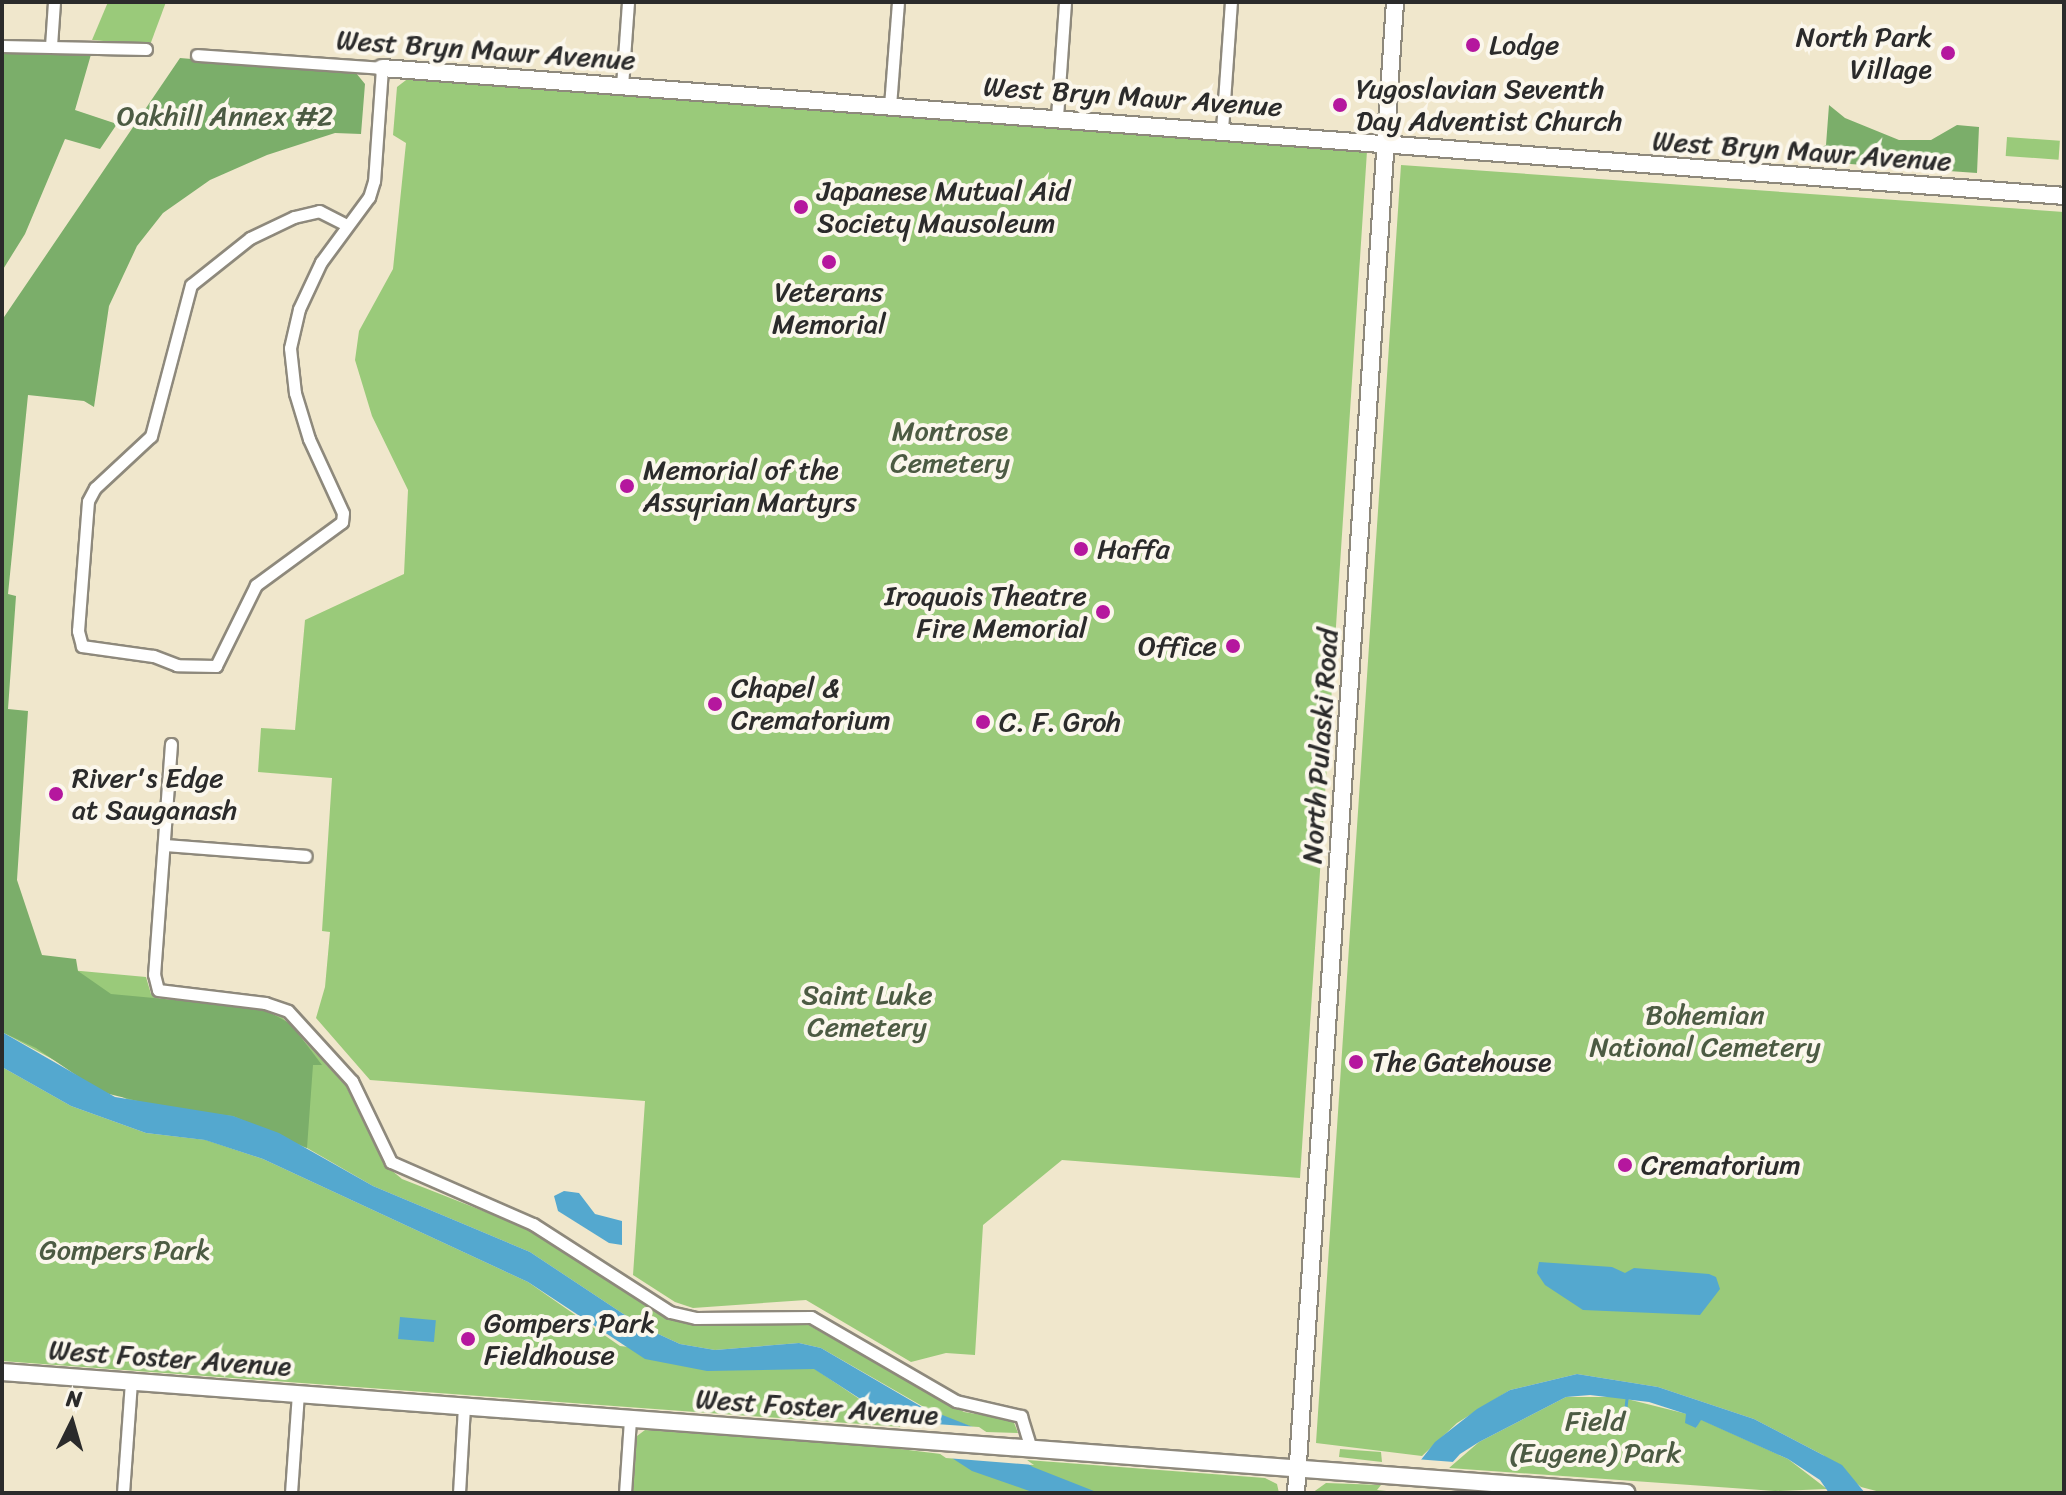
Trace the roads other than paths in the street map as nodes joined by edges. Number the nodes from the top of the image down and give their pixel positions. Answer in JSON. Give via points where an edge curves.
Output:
{"nodes":[{"id":1,"x":54,"y":2,"type":"edge"},
{"id":2,"x":628,"y":2,"type":"edge"},
{"id":3,"x":898,"y":2,"type":"edge"},
{"id":4,"x":1065,"y":2,"type":"edge"},
{"id":5,"x":1231,"y":2,"type":"edge"},
{"id":6,"x":1395,"y":2,"type":"edge"},
{"id":7,"x":2,"y":46,"type":"edge"},
{"id":8,"x":51,"y":46,"type":"junction"},
{"id":9,"x":146,"y":49,"type":"dead end"},
{"id":10,"x":197,"y":55,"type":"dead end"},
{"id":11,"x":382,"y":68,"type":"junction"},
{"id":12,"x":622,"y":86,"type":"junction"},
{"id":13,"x":890,"y":106,"type":"junction"},
{"id":14,"x":1057,"y":117,"type":"junction"},
{"id":15,"x":1222,"y":130,"type":"junction"},
{"id":16,"x":1386,"y":144,"type":"junction"},
{"id":17,"x":2064,"y":196,"type":"edge"},
{"id":18,"x":345,"y":224,"type":"junction"},
{"id":19,"x":171,"y":744,"type":"dead end"},
{"id":20,"x":164,"y":845,"type":"junction"},
{"id":21,"x":306,"y":856,"type":"dead end"},
{"id":22,"x":2,"y":1372,"type":"edge"},
{"id":23,"x":131,"y":1381,"type":"junction"},
{"id":24,"x":298,"y":1394,"type":"junction"},
{"id":25,"x":464,"y":1406,"type":"junction"},
{"id":26,"x":630,"y":1419,"type":"junction"},
{"id":27,"x":1031,"y":1449,"type":"junction"},
{"id":28,"x":1297,"y":1469,"type":"junction"},
{"id":29,"x":123,"y":1493,"type":"edge"},
{"id":30,"x":291,"y":1493,"type":"edge"},
{"id":31,"x":459,"y":1493,"type":"edge"},
{"id":32,"x":625,"y":1493,"type":"edge"},
{"id":33,"x":1296,"y":1493,"type":"edge"},
{"id":34,"x":1627,"y":1493,"type":"edge"}],
"edges":[{"from":1,"to":8,"type":"street"},
{"from":2,"to":12,"type":"street"},
{"from":3,"to":13,"type":"street"},
{"from":4,"to":14,"type":"street"},
{"from":5,"to":15,"type":"street"},
{"from":6,"to":16,"type":"main road","name":"North Pulaski Road"},
{"from":7,"to":8,"type":"street"},
{"from":8,"to":9,"type":"street"},
{"from":10,"to":11,"type":"street","name":"West Bryn Mawr Avenue"},
{"from":11,"to":12,"type":"main road","name":"West Bryn Mawr Avenue"},
{"from":11,"to":18,"type":"street","via":[[374,181],[369,197]]},
{"from":12,"to":13,"type":"main road","name":"West Bryn Mawr Avenue"},
{"from":13,"to":14,"type":"main road","name":"West Bryn Mawr Avenue"},
{"from":14,"to":15,"type":"main road","name":"West Bryn Mawr Avenue"},
{"from":15,"to":16,"type":"main road","name":"West Bryn Mawr Avenue"},
{"from":16,"to":17,"type":"main road","name":"West Bryn Mawr Avenue"},
{"from":16,"to":28,"type":"main road","name":"North Pulaski Road"},
{"from":18,"to":18,"type":"street","via":[[299,309],[290,348],[295,393],[309,439],[343,513],[342,522],[256,585],[216,666],[177,665],[153,656],[82,646],[78,631],[88,501],[95,488],[151,436],[191,285],[250,238],[294,217],[319,211]]},
{"from":19,"to":20,"type":"street"},
{"from":20,"to":21,"type":"street"},
{"from":20,"to":27,"type":"street","via":[[154,974],[158,990],[265,1003],[288,1011],[352,1081],[391,1162],[533,1224],[683,1317],[811,1317],[956,1401],[1021,1416]]},
{"from":22,"to":23,"type":"main road","name":"West Foster Avenue"},
{"from":23,"to":24,"type":"main road","name":"West Foster Avenue"},
{"from":23,"to":29,"type":"street"},
{"from":24,"to":25,"type":"main road","name":"West Foster Avenue"},
{"from":24,"to":30,"type":"street"},
{"from":25,"to":26,"type":"main road","name":"West Foster Avenue"},
{"from":25,"to":31,"type":"street"},
{"from":26,"to":27,"type":"main road","name":"West Foster Avenue"},
{"from":26,"to":32,"type":"street"},
{"from":27,"to":28,"type":"main road","name":"West Foster Avenue"},
{"from":28,"to":33,"type":"main road","name":"North Pulaski Road"},
{"from":28,"to":34,"type":"main road","name":"West Foster Avenue"}]}
